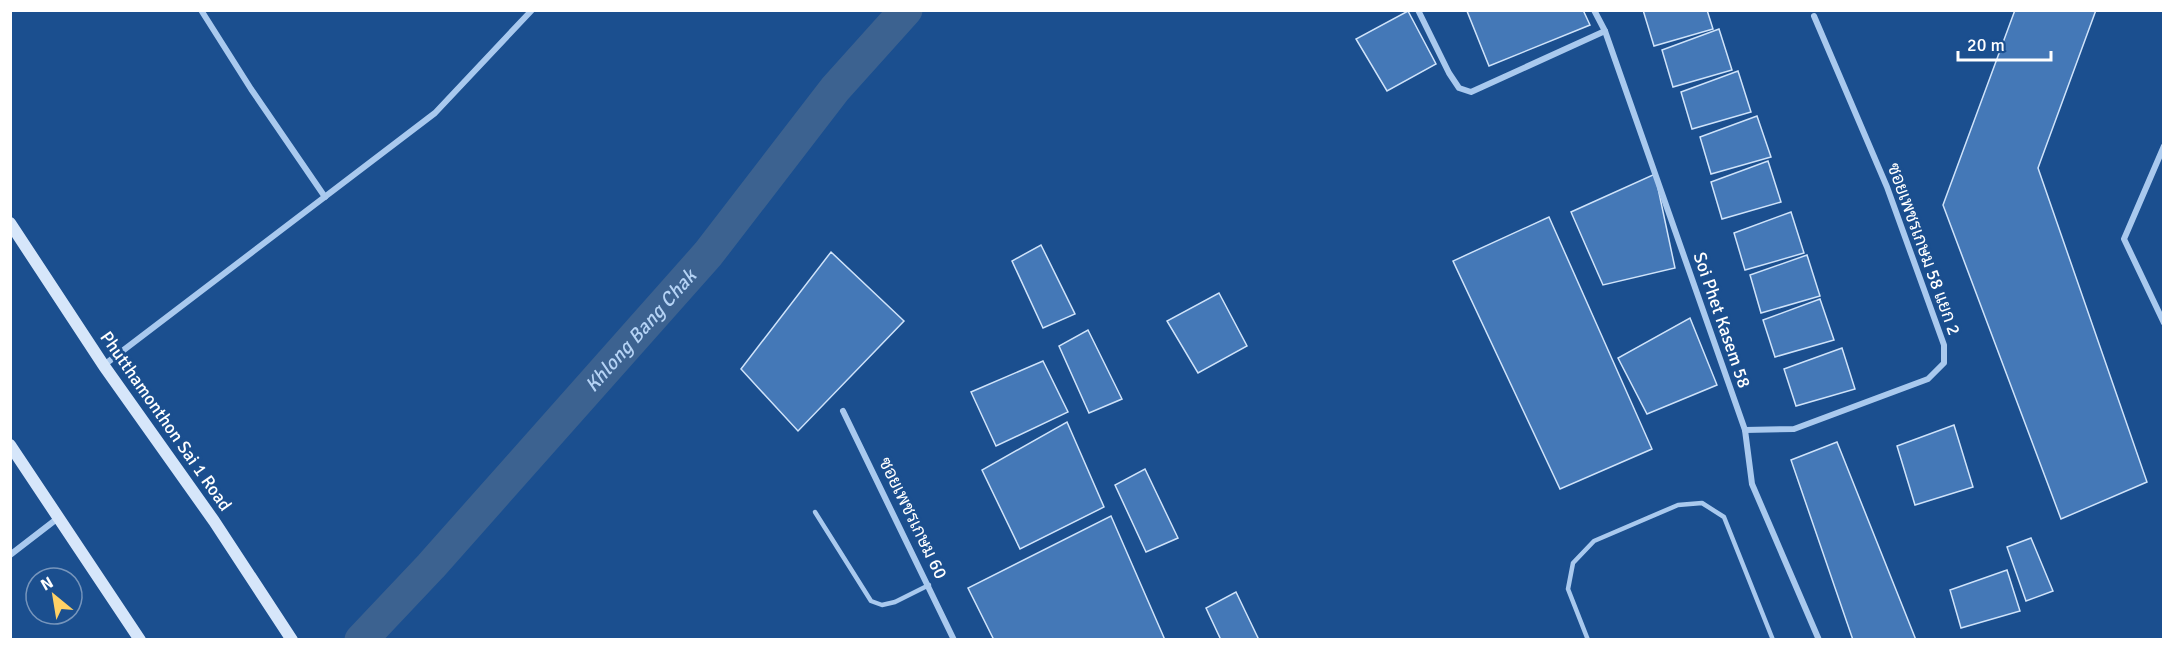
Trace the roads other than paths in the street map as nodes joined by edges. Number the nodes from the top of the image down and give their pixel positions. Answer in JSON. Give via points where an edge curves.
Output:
{"nodes":[{"id":1,"x":201,"y":10,"type":"edge"},
{"id":2,"x":532,"y":10,"type":"edge"},
{"id":3,"x":1418,"y":10,"type":"edge"},
{"id":4,"x":1594,"y":10,"type":"edge"},
{"id":5,"x":1814,"y":16,"type":"dead end"},
{"id":6,"x":1605,"y":31,"type":"junction"},
{"id":7,"x":2163,"y":146,"type":"edge"},
{"id":8,"x":325,"y":197,"type":"junction"},
{"id":9,"x":10,"y":223,"type":"edge"},
{"id":10,"x":2163,"y":323,"type":"edge"},
{"id":11,"x":104,"y":366,"type":"junction"},
{"id":12,"x":843,"y":411,"type":"dead end"},
{"id":13,"x":1745,"y":430,"type":"junction"},
{"id":14,"x":10,"y":445,"type":"edge"},
{"id":15,"x":816,"y":512,"type":"dead end"},
{"id":16,"x":58,"y":518,"type":"junction"},
{"id":17,"x":10,"y":555,"type":"edge"},
{"id":18,"x":929,"y":585,"type":"junction"},
{"id":19,"x":140,"y":639,"type":"edge"},
{"id":20,"x":292,"y":639,"type":"edge"},
{"id":21,"x":954,"y":639,"type":"edge"},
{"id":22,"x":1588,"y":639,"type":"edge"},
{"id":23,"x":1773,"y":639,"type":"edge"},
{"id":24,"x":1819,"y":639,"type":"edge"}],
"edges":[{"from":1,"to":8,"type":"street"},
{"from":2,"to":8,"type":"street","via":[[435,113]]},
{"from":3,"to":6,"type":"street","via":[[1449,73],[1459,88],[1471,92]]},
{"from":4,"to":6,"type":"street","name":"Soi Phet Kasem 58"},
{"from":5,"to":13,"type":"street","name":"ซอยเพชรเกษม 58 แยก 2","via":[[1887,187],[1944,345],[1944,363],[1928,379],[1794,429]]},
{"from":6,"to":13,"type":"street","name":"Soi Phet Kasem 58"},
{"from":7,"to":10,"type":"street","via":[[2124,239]]},
{"from":8,"to":11,"type":"street"},
{"from":9,"to":11,"type":"main road","name":"Phutthamonthon Sai 1 Road"},
{"from":11,"to":20,"type":"main road","name":"Phutthamonthon Sai 1 Road"},
{"from":12,"to":18,"type":"street","name":"ซอยเพชรเกษม 60"},
{"from":13,"to":24,"type":"street","name":"Soi Phet Kasem 58","via":[[1752,484]]},
{"from":14,"to":16,"type":"main road"},
{"from":15,"to":18,"type":"lane","via":[[872,601],[889,604]]},
{"from":16,"to":17,"type":"street"},
{"from":16,"to":19,"type":"main road"},
{"from":18,"to":21,"type":"street","name":"ซอยเพชรเกษม 60"},
{"from":22,"to":23,"type":"lane","via":[[1568,589],[1573,563],[1594,541],[1678,505],[1702,503],[1724,518]]}]}
